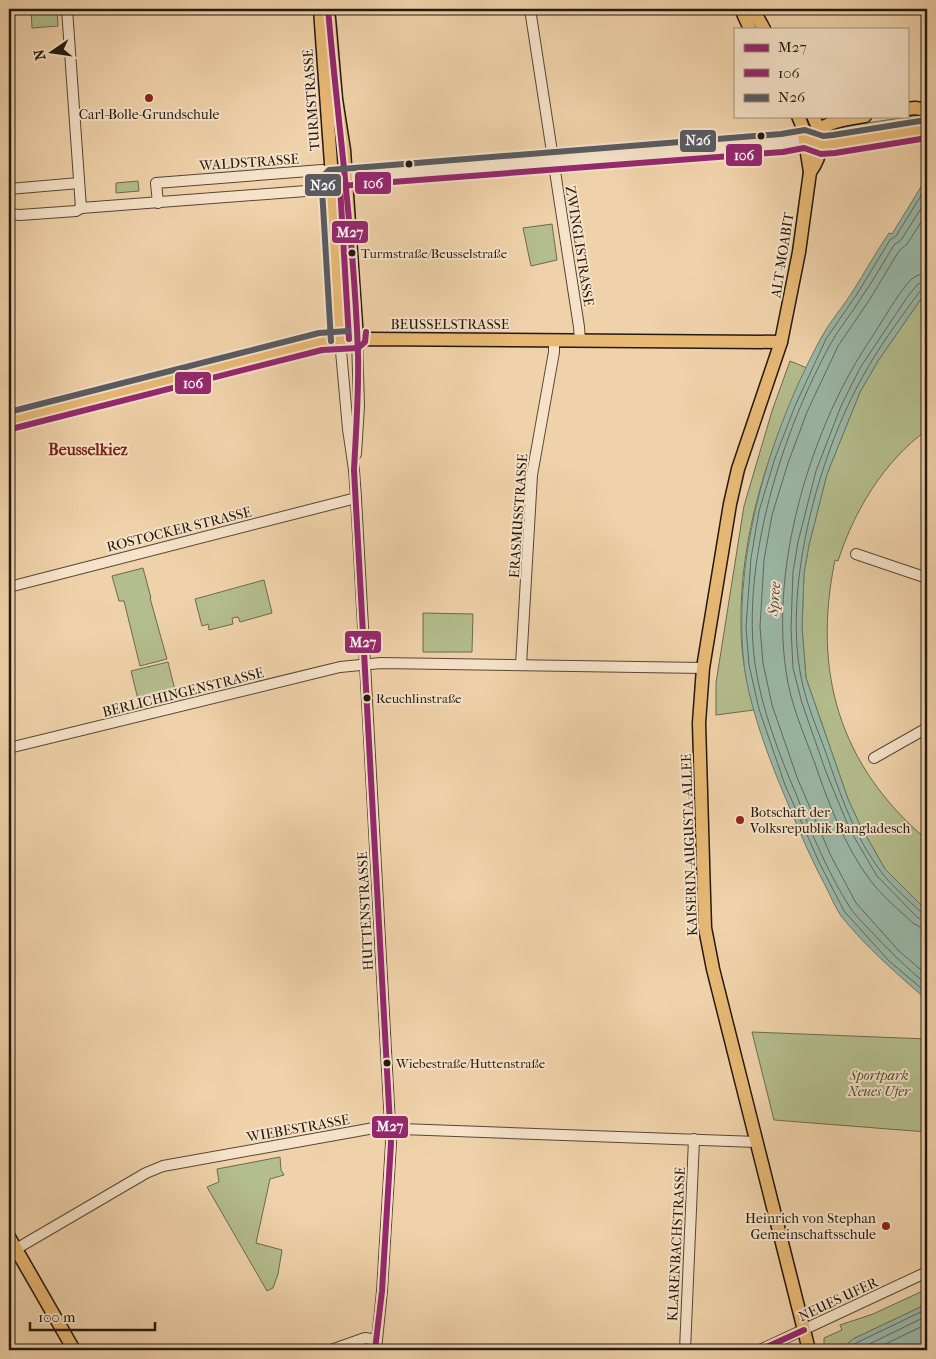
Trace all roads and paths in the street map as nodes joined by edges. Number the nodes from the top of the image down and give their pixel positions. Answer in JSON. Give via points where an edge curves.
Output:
{"nodes":[{"id":1,"x":67,"y":9,"type":"edge"},
{"id":2,"x":320,"y":9,"type":"edge"},
{"id":3,"x":328,"y":9,"type":"edge"},
{"id":4,"x":530,"y":9,"type":"edge"},
{"id":5,"x":741,"y":9,"type":"edge"},
{"id":6,"x":753,"y":9,"type":"edge"},
{"id":7,"x":750,"y":28,"type":"edge"},
{"id":8,"x":763,"y":28,"type":"edge"},
{"id":9,"x":926,"y":107,"type":"edge"},
{"id":10,"x":332,"y":108,"type":"junction"},
{"id":11,"x":908,"y":109,"type":"edge"},
{"id":12,"x":799,"y":118,"type":"edge"},
{"id":13,"x":855,"y":118,"type":"edge"},
{"id":14,"x":816,"y":122,"type":"edge"},
{"id":15,"x":927,"y":129,"type":"edge"},
{"id":16,"x":805,"y":139,"type":"junction"},
{"id":17,"x":822,"y":145,"type":"junction"},
{"id":18,"x":553,"y":160,"type":"junction"},
{"id":19,"x":810,"y":172,"type":"junction"},
{"id":20,"x":346,"y":177,"type":"junction"},
{"id":21,"x":332,"y":178,"type":"junction"},
{"id":22,"x":79,"y":183,"type":"junction"},
{"id":23,"x":9,"y":189,"type":"edge"},
{"id":24,"x":158,"y":203,"type":"junction"},
{"id":25,"x":81,"y":208,"type":"junction"},
{"id":26,"x":9,"y":214,"type":"edge"},
{"id":27,"x":357,"y":339,"type":"junction"},
{"id":28,"x":340,"y":340,"type":"junction"},
{"id":29,"x":554,"y":340,"type":"junction"},
{"id":30,"x":580,"y":340,"type":"junction"},
{"id":31,"x":781,"y":342,"type":"junction"},
{"id":32,"x":9,"y":421,"type":"edge"},
{"id":33,"x":354,"y":470,"type":"junction"},
{"id":34,"x":356,"y":498,"type":"junction"},
{"id":35,"x":856,"y":554,"type":"dead end"},
{"id":36,"x":927,"y":578,"type":"edge"},
{"id":37,"x":9,"y":587,"type":"edge"},
{"id":38,"x":365,"y":665,"type":"junction"},
{"id":39,"x":521,"y":665,"type":"junction"},
{"id":40,"x":703,"y":668,"type":"junction"},
{"id":41,"x":927,"y":728,"type":"edge"},
{"id":42,"x":9,"y":748,"type":"edge"},
{"id":43,"x":874,"y":758,"type":"dead end"},
{"id":44,"x":390,"y":1129,"type":"junction"},
{"id":45,"x":694,"y":1139,"type":"junction"},
{"id":46,"x":757,"y":1142,"type":"junction"},
{"id":47,"x":9,"y":1237,"type":"edge"},
{"id":48,"x":16,"y":1250,"type":"junction"},
{"id":49,"x":927,"y":1272,"type":"edge"},
{"id":50,"x":804,"y":1330,"type":"junction"},
{"id":51,"x":376,"y":1345,"type":"edge"},
{"id":52,"x":808,"y":1347,"type":"edge"},
{"id":53,"x":74,"y":1350,"type":"edge"},
{"id":54,"x":331,"y":1350,"type":"edge"},
{"id":55,"x":685,"y":1350,"type":"edge"},
{"id":56,"x":760,"y":1350,"type":"edge"}],
"edges":[{"from":1,"to":22,"type":"street"},
{"from":2,"to":10,"type":"main road","name":"TURMSTRASSE"},
{"from":3,"to":10,"type":"main road","name":"TURMSTRASSE"},
{"from":4,"to":18,"type":"street","name":"ZWINGLISTRASSE"},
{"from":5,"to":7,"type":"main road"},
{"from":6,"to":8,"type":"main road"},
{"from":9,"to":11,"type":"main road"},
{"from":10,"to":20,"type":"main road","name":"TURMSTRASSE"},
{"from":10,"to":21,"type":"main road","name":"TURMSTRASSE"},
{"from":12,"to":16,"type":"main road","name":"ALT-MOABIT"},
{"from":13,"to":14,"type":"main road"},
{"from":14,"to":16,"type":"main road"},
{"from":14,"to":17,"type":"main road"},
{"from":15,"to":17,"type":"main road"},
{"from":16,"to":17,"type":"main road"},
{"from":16,"to":18,"type":"street","via":[[776,144]]},
{"from":16,"to":19,"type":"main road","name":"ALT-MOABIT"},
{"from":17,"to":19,"type":"main road","name":"ALT-MOABIT"},
{"from":18,"to":20,"type":"street"},
{"from":18,"to":30,"type":"street","name":"ZWINGLISTRASSE"},
{"from":19,"to":31,"type":"main road","name":"ALT-MOABIT","via":[[799,252]]},
{"from":20,"to":21,"type":"street"},
{"from":20,"to":27,"type":"main road","name":"TURMSTRASSE"},
{"from":21,"to":24,"type":"street","via":[[319,190]]},
{"from":21,"to":24,"type":"street","name":"WALDSTRASSE","via":[[322,170],[156,183]]},
{"from":21,"to":28,"type":"main road","name":"TURMSTRASSE"},
{"from":22,"to":23,"type":"street"},
{"from":22,"to":25,"type":"street"},
{"from":24,"to":25,"type":"street"},
{"from":25,"to":26,"type":"street"},
{"from":27,"to":28,"type":"main road","name":"BEUSSELSTRASSE"},
{"from":27,"to":29,"type":"main road","name":"BEUSSELSTRASSE"},
{"from":27,"to":33,"type":"street","name":"HUTTENSTRASSE","via":[[359,413]]},
{"from":28,"to":32,"type":"main road","name":"BEUSSELSTRASSE","via":[[321,341]]},
{"from":28,"to":33,"type":"street","name":"HUTTENSTRASSE"},
{"from":29,"to":30,"type":"main road","name":"BEUSSELSTRASSE"},
{"from":29,"to":39,"type":"street","name":"ERASMUSSTRASSE","via":[[532,475]]},
{"from":30,"to":31,"type":"main road","name":"BEUSSELSTRASSE"},
{"from":31,"to":40,"type":"main road","name":"KAISERIN-AUGUSTA-ALLEE","via":[[732,492]]},
{"from":33,"to":34,"type":"street","name":"HUTTENSTRASSE"},
{"from":34,"to":37,"type":"street","name":"ROSTOCKER STRASSE"},
{"from":34,"to":38,"type":"street","name":"HUTTENSTRASSE"},
{"from":35,"to":36,"type":"street"},
{"from":38,"to":39,"type":"street"},
{"from":38,"to":42,"type":"street","name":"BERLICHINGENSTRASSE","via":[[338,668]]},
{"from":38,"to":44,"type":"street","name":"HUTTENSTRASSE"},
{"from":39,"to":40,"type":"street"},
{"from":40,"to":46,"type":"main road","name":"KAISERIN-AUGUSTA-ALLEE","via":[[699,723],[705,928]]},
{"from":41,"to":43,"type":"street"},
{"from":44,"to":45,"type":"street","name":"WIEBESTRASSE"},
{"from":44,"to":48,"type":"street","name":"WIEBESTRASSE","via":[[366,1130],[163,1166]]},
{"from":44,"to":51,"type":"street","name":"HUTTENSTRASSE"},
{"from":45,"to":46,"type":"street","name":"WIEBESTRASSE"},
{"from":45,"to":55,"type":"street","name":"KLARENBACHSTRASSE"},
{"from":46,"to":50,"type":"main road","name":"KAISERIN-AUGUSTA-ALLEE"},
{"from":47,"to":48,"type":"main road"},
{"from":48,"to":53,"type":"main road"},
{"from":49,"to":50,"type":"street","name":"NEUES UFER"},
{"from":50,"to":52,"type":"main road","name":"KAISERIN-AUGUSTA-ALLEE"},
{"from":50,"to":56,"type":"street","name":"NEUES UFER"},
{"from":51,"to":54,"type":"street","via":[[365,1338]]}]}
